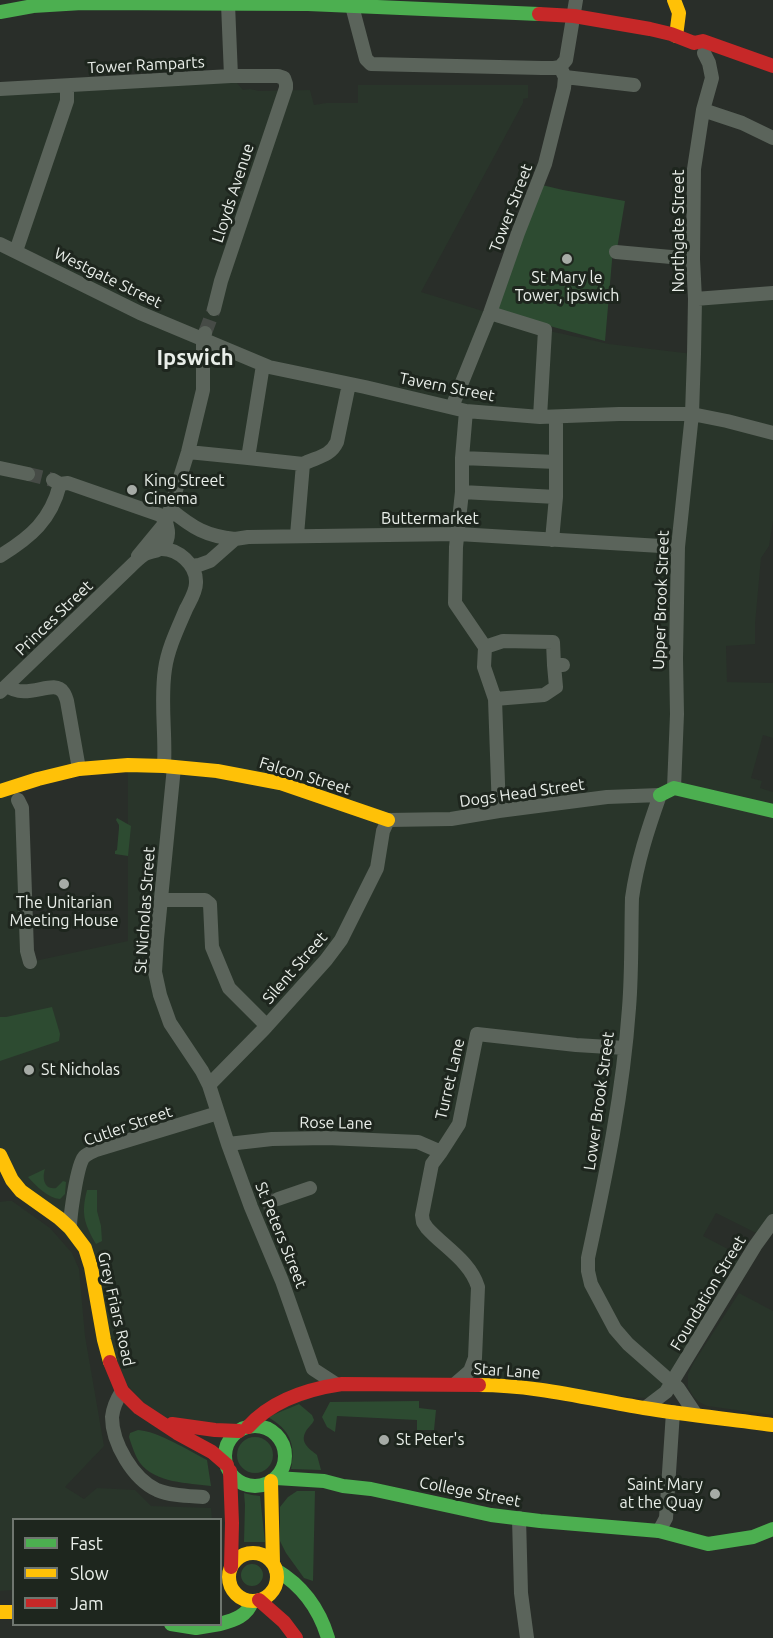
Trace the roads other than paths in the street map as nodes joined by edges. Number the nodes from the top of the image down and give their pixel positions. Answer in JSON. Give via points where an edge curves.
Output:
{"nodes":[{"id":1,"x":576,"y":0,"type":"edge"},
{"id":2,"x":668,"y":0,"type":"edge"},
{"id":3,"x":674,"y":0,"type":"edge"},
{"id":4,"x":228,"y":3,"type":"junction"},
{"id":5,"x":352,"y":6,"type":"junction"},
{"id":6,"x":0,"y":12,"type":"edge"},
{"id":7,"x":574,"y":16,"type":"junction"},
{"id":8,"x":669,"y":34,"type":"junction"},
{"id":9,"x":699,"y":48,"type":"junction"},
{"id":10,"x":773,"y":66,"type":"edge"},
{"id":11,"x":562,"y":72,"type":"junction"},
{"id":12,"x":231,"y":76,"type":"junction"},
{"id":13,"x":773,"y":77,"type":"edge"},
{"id":14,"x":634,"y":85,"type":"dead end"},
{"id":15,"x":67,"y":86,"type":"junction"},
{"id":16,"x":286,"y":88,"type":"joint"},
{"id":17,"x":0,"y":89,"type":"edge"},
{"id":18,"x":703,"y":110,"type":"junction"},
{"id":19,"x":773,"y":138,"type":"edge"},
{"id":20,"x":0,"y":244,"type":"edge"},
{"id":21,"x":16,"y":251,"type":"junction"},
{"id":22,"x":616,"y":252,"type":"dead end"},
{"id":23,"x":693,"y":259,"type":"junction"},
{"id":24,"x":773,"y":293,"type":"edge"},
{"id":25,"x":695,"y":299,"type":"junction"},
{"id":26,"x":213,"y":309,"type":"tunnel mouth"},
{"id":27,"x":490,"y":313,"type":"junction"},
{"id":28,"x":204,"y":337,"type":"junction"},
{"id":29,"x":263,"y":364,"type":"junction"},
{"id":30,"x":349,"y":384,"type":"junction"},
{"id":31,"x":459,"y":409,"type":"junction"},
{"id":32,"x":692,"y":414,"type":"junction"},
{"id":33,"x":540,"y":417,"type":"junction"},
{"id":34,"x":556,"y":417,"type":"junction"},
{"id":35,"x":773,"y":433,"type":"edge"},
{"id":36,"x":188,"y":452,"type":"junction"},
{"id":37,"x":248,"y":458,"type":"junction"},
{"id":38,"x":462,"y":458,"type":"junction"},
{"id":39,"x":556,"y":462,"type":"junction"},
{"id":40,"x":303,"y":464,"type":"junction"},
{"id":41,"x":0,"y":468,"type":"edge"},
{"id":42,"x":28,"y":474,"type":"tunnel mouth"},
{"id":43,"x":462,"y":492,"type":"junction"},
{"id":44,"x":556,"y":497,"type":"junction"},
{"id":45,"x":169,"y":516,"type":"junction"},
{"id":46,"x":458,"y":534,"type":"junction"},
{"id":47,"x":297,"y":535,"type":"junction"},
{"id":48,"x":235,"y":539,"type":"junction"},
{"id":49,"x":552,"y":540,"type":"junction"},
{"id":50,"x":678,"y":547,"type":"junction"},
{"id":51,"x":162,"y":548,"type":"junction"},
{"id":52,"x":0,"y":556,"type":"edge"},
{"id":53,"x":191,"y":566,"type":"junction"},
{"id":54,"x":130,"y":567,"type":"junction"},
{"id":55,"x":485,"y":647,"type":"junction"},
{"id":56,"x":3,"y":689,"type":"edge"},
{"id":57,"x":495,"y":699,"type":"junction"},
{"id":58,"x":169,"y":766,"type":"junction"},
{"id":59,"x":79,"y":769,"type":"junction"},
{"id":60,"x":674,"y":788,"type":"junction"},
{"id":61,"x":0,"y":791,"type":"edge"},
{"id":62,"x":660,"y":795,"type":"junction"},
{"id":63,"x":18,"y":800,"type":"dead end"},
{"id":64,"x":499,"y":811,"type":"junction"},
{"id":65,"x":773,"y":811,"type":"edge"},
{"id":66,"x":388,"y":820,"type":"junction"},
{"id":67,"x":160,"y":900,"type":"junction"},
{"id":68,"x":30,"y":962,"type":"dead end"},
{"id":69,"x":266,"y":1025,"type":"junction"},
{"id":70,"x":625,"y":1047,"type":"junction"},
{"id":71,"x":209,"y":1085,"type":"junction"},
{"id":72,"x":218,"y":1113,"type":"junction"},
{"id":73,"x":228,"y":1144,"type":"junction"},
{"id":74,"x":441,"y":1152,"type":"junction"},
{"id":75,"x":0,"y":1155,"type":"edge"},
{"id":76,"x":6,"y":1183,"type":"edge"},
{"id":77,"x":310,"y":1188,"type":"dead end"},
{"id":78,"x":278,"y":1199,"type":"tunnel mouth"},
{"id":79,"x":773,"y":1221,"type":"edge"},
{"id":80,"x":70,"y":1228,"type":"junction"},
{"id":81,"x":475,"y":1358,"type":"junction"},
{"id":82,"x":313,"y":1369,"type":"junction"},
{"id":83,"x":672,"y":1382,"type":"junction"},
{"id":84,"x":336,"y":1384,"type":"junction"},
{"id":85,"x":454,"y":1384,"type":"junction"},
{"id":86,"x":493,"y":1384,"type":"junction"},
{"id":87,"x":122,"y":1391,"type":"junction"},
{"id":88,"x":308,"y":1392,"type":"junction"},
{"id":89,"x":645,"y":1408,"type":"junction"},
{"id":90,"x":673,"y":1412,"type":"junction"},
{"id":91,"x":696,"y":1415,"type":"junction"},
{"id":92,"x":162,"y":1422,"type":"junction"},
{"id":93,"x":773,"y":1425,"type":"edge"},
{"id":94,"x":243,"y":1429,"type":"junction"},
{"id":95,"x":228,"y":1468,"type":"junction"},
{"id":96,"x":274,"y":1480,"type":"junction"},
{"id":97,"x":304,"y":1481,"type":"junction"},
{"id":98,"x":203,"y":1497,"type":"dead end"},
{"id":99,"x":273,"y":1503,"type":"junction"},
{"id":100,"x":519,"y":1518,"type":"junction"},
{"id":101,"x":773,"y":1529,"type":"edge"},
{"id":102,"x":659,"y":1531,"type":"junction"},
{"id":103,"x":274,"y":1566,"type":"junction"},
{"id":104,"x":227,"y":1576,"type":"edge"},
{"id":105,"x":256,"y":1601,"type":"junction"},
{"id":106,"x":222,"y":1623,"type":"edge"},
{"id":107,"x":176,"y":1626,"type":"edge"},
{"id":108,"x":210,"y":1626,"type":"edge"},
{"id":109,"x":296,"y":1638,"type":"edge"},
{"id":110,"x":328,"y":1638,"type":"edge"},
{"id":111,"x":526,"y":1638,"type":"edge"}],
"edges":[{"from":1,"to":7,"type":"street","name":"Tower Street"},
{"from":2,"to":8,"type":"main road"},
{"from":3,"to":8,"type":"main road","via":[[679,13]]},
{"from":4,"to":5,"type":"main road"},
{"from":4,"to":6,"type":"main road","via":[[65,4]]},
{"from":4,"to":12,"type":"street"},
{"from":5,"to":7,"type":"main road"},
{"from":5,"to":11,"type":"street","via":[[371,64]]},
{"from":7,"to":8,"type":"main road"},
{"from":7,"to":11,"type":"street","name":"Tower Street"},
{"from":8,"to":9,"type":"main road"},
{"from":9,"to":10,"type":"main road","via":[[703,41]]},
{"from":9,"to":13,"type":"main road"},
{"from":9,"to":18,"type":"street","name":"Northgate Street","via":[[709,63],[712,78]]},
{"from":11,"to":14,"type":"street"},
{"from":11,"to":27,"type":"street","name":"Tower Street","via":[[564,88],[545,164]]},
{"from":12,"to":15,"type":"street","name":"Tower Ramparts"},
{"from":12,"to":16,"type":"street","name":"Tower Ramparts","via":[[282,77]]},
{"from":15,"to":17,"type":"street","name":"Tower Ramparts"},
{"from":15,"to":21,"type":"street","via":[[67,101]]},
{"from":16,"to":26,"type":"street","name":"Lloyds Avenue"},
{"from":18,"to":19,"type":"street"},
{"from":18,"to":23,"type":"street","name":"Northgate Street","via":[[694,169]]},
{"from":20,"to":21,"type":"street","name":"Westgate Street"},
{"from":21,"to":28,"type":"street","name":"Westgate Street","via":[[140,313]]},
{"from":22,"to":23,"type":"street"},
{"from":23,"to":25,"type":"street","name":"Northgate Street"},
{"from":24,"to":25,"type":"street"},
{"from":25,"to":32,"type":"street","name":"Northgate Street"},
{"from":27,"to":31,"type":"street","name":"Tower Street"},
{"from":27,"to":33,"type":"street","via":[[545,330]]},
{"from":28,"to":29,"type":"street","name":"Tavern Street"},
{"from":28,"to":36,"type":"street","name":"Princes Street","via":[[203,390]]},
{"from":29,"to":30,"type":"street","name":"Tavern Street"},
{"from":29,"to":37,"type":"street"},
{"from":30,"to":31,"type":"street","name":"Tavern Street"},
{"from":30,"to":40,"type":"street","via":[[334,449]]},
{"from":31,"to":33,"type":"street","name":"Tavern Street"},
{"from":31,"to":38,"type":"street","name":"Tower Street"},
{"from":32,"to":34,"type":"street","name":"Tavern Street"},
{"from":32,"to":35,"type":"street","name":"Tavern Street"},
{"from":32,"to":50,"type":"street","name":"Upper Brook Street"},
{"from":33,"to":34,"type":"street","name":"Tavern Street"},
{"from":34,"to":39,"type":"street"},
{"from":36,"to":37,"type":"street"},
{"from":36,"to":45,"type":"street","name":"Princes Street"},
{"from":37,"to":40,"type":"street"},
{"from":38,"to":39,"type":"street"},
{"from":38,"to":43,"type":"street","name":"Tower Street"},
{"from":39,"to":44,"type":"street"},
{"from":40,"to":47,"type":"street"},
{"from":41,"to":42,"type":"street"},
{"from":43,"to":44,"type":"street"},
{"from":43,"to":46,"type":"street","name":"Tower Street"},
{"from":44,"to":49,"type":"street"},
{"from":45,"to":48,"type":"street","name":"Buttermarket","via":[[213,536]]},
{"from":45,"to":51,"type":"street"},
{"from":45,"to":52,"type":"street","name":"Buttermarket","via":[[56,482],[53,505],[38,528]]},
{"from":45,"to":54,"type":"street","name":"Princes Street"},
{"from":46,"to":47,"type":"street","name":"Buttermarket"},
{"from":46,"to":49,"type":"street","name":"Buttermarket"},
{"from":46,"to":55,"type":"street","name":"Tower Street","via":[[455,603]]},
{"from":47,"to":48,"type":"street","name":"Buttermarket"},
{"from":48,"to":53,"type":"street","via":[[210,561]]},
{"from":49,"to":50,"type":"street","name":"Buttermarket"},
{"from":50,"to":60,"type":"street","name":"Upper Brook Street"},
{"from":51,"to":53,"type":"street","via":[[178,553]]},
{"from":51,"to":54,"type":"street","name":"Princes Street","via":[[145,554]]},
{"from":53,"to":58,"type":"street","name":"St Nicholas Street","via":[[195,589],[165,668],[165,750]]},
{"from":54,"to":56,"type":"street","name":"Princes Street"},
{"from":55,"to":57,"type":"street","via":[[484,667]]},
{"from":55,"to":57,"type":"street","via":[[503,641],[553,642],[558,665],[556,687],[544,695]]},
{"from":56,"to":59,"type":"street","via":[[20,692],[51,687],[63,692],[68,701]]},
{"from":57,"to":64,"type":"street"},
{"from":58,"to":59,"type":"main road","name":"Falcon Street"},
{"from":58,"to":66,"type":"main road","name":"Falcon Street","via":[[280,783]]},
{"from":58,"to":67,"type":"street","name":"St Nicholas Street"},
{"from":59,"to":61,"type":"main road","name":"Falcon Street"},
{"from":60,"to":62,"type":"main road"},
{"from":60,"to":65,"type":"main road"},
{"from":62,"to":64,"type":"street","name":"Dogs Head Street","via":[[607,797]]},
{"from":62,"to":70,"type":"street","name":"Lower Brook Street","via":[[634,881]]},
{"from":63,"to":68,"type":"street","via":[[22,808]]},
{"from":64,"to":66,"type":"street","name":"Dogs Head Street","via":[[451,819]]},
{"from":66,"to":69,"type":"street","name":"Silent Street","via":[[376,868],[348,928],[326,960]]},
{"from":67,"to":69,"type":"street","via":[[205,900],[210,904],[212,947],[229,988]]},
{"from":67,"to":71,"type":"street","name":"St Nicholas Street","via":[[156,981],[167,1017]]},
{"from":69,"to":71,"type":"street","name":"Silent Street"},
{"from":70,"to":74,"type":"street","name":"Turret Lane","via":[[477,1034],[459,1124]]},
{"from":70,"to":83,"type":"street","name":"Lower Brook Street","via":[[617,1114],[588,1271],[615,1329]]},
{"from":71,"to":72,"type":"street","name":"St Nicholas Street"},
{"from":72,"to":73,"type":"street","name":"St Peters Street"},
{"from":72,"to":80,"type":"street","name":"Cutler Street","via":[[83,1158],[71,1206]]},
{"from":73,"to":74,"type":"street","name":"Rose Lane","via":[[327,1138],[418,1142]]},
{"from":73,"to":82,"type":"street","name":"St Peters Street","via":[[256,1205]]},
{"from":74,"to":81,"type":"street","name":"Turret Lane","via":[[432,1164],[423,1222],[474,1275],[478,1287]]},
{"from":75,"to":76,"type":"main road"},
{"from":76,"to":80,"type":"main road","name":"Grey Friars Road"},
{"from":77,"to":78,"type":"street"},
{"from":79,"to":83,"type":"street","name":"Foundation Street"},
{"from":80,"to":87,"type":"main road","name":"Grey Friars Road","via":[[88,1256],[106,1349]]},
{"from":81,"to":85,"type":"street","via":[[470,1371]]},
{"from":81,"to":86,"type":"street"},
{"from":82,"to":84,"type":"street"},
{"from":82,"to":88,"type":"street"},
{"from":83,"to":89,"type":"street","via":[[666,1392]]},
{"from":83,"to":91,"type":"street","name":"Lower Brook Street"},
{"from":84,"to":85,"type":"main road","name":"Star Lane"},
{"from":84,"to":88,"type":"main road","name":"Star Lane"},
{"from":85,"to":86,"type":"main road","name":"Star Lane"},
{"from":86,"to":89,"type":"main road","name":"Star Lane"},
{"from":87,"to":92,"type":"main road","name":"Grey Friars Road","via":[[139,1408]]},
{"from":87,"to":98,"type":"street","via":[[115,1405],[113,1424],[116,1439],[136,1474],[156,1489]]},
{"from":88,"to":94,"type":"main road","name":"Star Lane","via":[[256,1417]]},
{"from":89,"to":90,"type":"main road","name":"Star Lane"},
{"from":90,"to":91,"type":"main road","name":"Star Lane"},
{"from":90,"to":102,"type":"street","via":[[666,1518]]},
{"from":91,"to":93,"type":"main road","name":"Star Lane"},
{"from":92,"to":94,"type":"main road","name":"Grey Friars Road","via":[[215,1430]]},
{"from":92,"to":95,"type":"main road","name":"Grey Friars Road","via":[[212,1452]]},
{"from":94,"to":95,"type":"main road","via":[[227,1445]]},
{"from":94,"to":96,"type":"main road","via":[[267,1428],[282,1441],[285,1460]]},
{"from":95,"to":96,"type":"main road","via":[[243,1483],[261,1485]]},
{"from":95,"to":104,"type":"main road","via":[[232,1523]]},
{"from":96,"to":97,"type":"main road","name":"College Street"},
{"from":96,"to":99,"type":"main road"},
{"from":97,"to":99,"type":"main road","via":[[284,1489]]},
{"from":97,"to":100,"type":"main road","name":"College Street","via":[[324,1481]]},
{"from":99,"to":103,"type":"main road"},
{"from":100,"to":102,"type":"main road","name":"College Street"},
{"from":100,"to":111,"type":"street"},
{"from":101,"to":102,"type":"main road","name":"College Street","via":[[753,1537],[708,1544]]},
{"from":103,"to":104,"type":"main road","via":[[264,1556],[248,1554],[240,1557]]},
{"from":103,"to":105,"type":"main road","via":[[274,1588]]},
{"from":103,"to":110,"type":"main road","via":[[309,1597]]},
{"from":104,"to":105,"type":"main road","via":[[241,1598]]},
{"from":105,"to":106,"type":"main road","via":[[241,1617]]},
{"from":105,"to":109,"type":"main road","via":[[283,1619]]},
{"from":107,"to":108,"type":"main road"}]}
